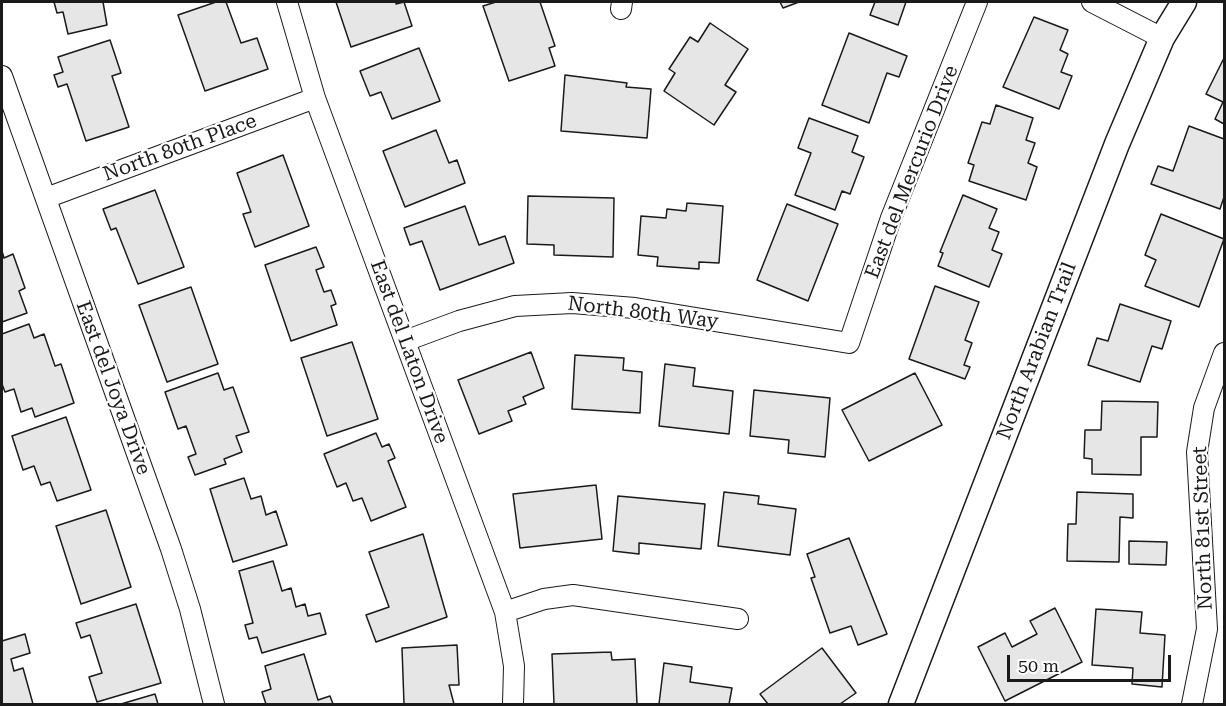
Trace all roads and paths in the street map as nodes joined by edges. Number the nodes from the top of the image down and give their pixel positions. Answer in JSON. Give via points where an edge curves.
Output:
{"nodes":[{"id":1,"x":287,"y":2,"type":"edge"},
{"id":2,"x":977,"y":2,"type":"edge"},
{"id":3,"x":1092,"y":2,"type":"edge"},
{"id":4,"x":1184,"y":2,"type":"edge"},
{"id":5,"x":1162,"y":38,"type":"junction"},
{"id":6,"x":2,"y":76,"type":"edge"},
{"id":7,"x":315,"y":99,"type":"junction"},
{"id":8,"x":46,"y":198,"type":"junction"},
{"id":9,"x":405,"y":341,"type":"junction"},
{"id":10,"x":849,"y":343,"type":"joint"},
{"id":11,"x":1224,"y":353,"type":"edge"},
{"id":12,"x":505,"y":612,"type":"junction"},
{"id":13,"x":738,"y":619,"type":"dead end"},
{"id":14,"x":214,"y":705,"type":"edge"},
{"id":15,"x":513,"y":705,"type":"edge"},
{"id":16,"x":901,"y":705,"type":"edge"},
{"id":17,"x":1192,"y":705,"type":"edge"}],
"edges":[{"from":1,"to":7,"type":"street","name":"East del Laton Drive"},
{"from":2,"to":10,"type":"street","name":"East del Mercurio Drive","via":[[891,218]]},
{"from":3,"to":5,"type":"street"},
{"from":4,"to":5,"type":"street","name":"North Arabian Trail"},
{"from":5,"to":16,"type":"street","name":"North Arabian Trail","via":[[1117,144]]},
{"from":6,"to":8,"type":"street","name":"East del Joya Drive"},
{"from":7,"to":8,"type":"street","name":"North 80th Place"},
{"from":7,"to":9,"type":"street","name":"East del Laton Drive"},
{"from":8,"to":14,"type":"street","name":"East del Joya Drive","via":[[171,549]]},
{"from":9,"to":10,"type":"street","name":"North 80th Way","via":[[515,306],[572,303],[635,308]]},
{"from":9,"to":12,"type":"street","name":"East del Laton Drive"},
{"from":11,"to":17,"type":"street","name":"North 81st Street","via":[[1204,408],[1197,452],[1207,629]]},
{"from":12,"to":13,"type":"street","via":[[544,599],[573,595]]},
{"from":12,"to":15,"type":"street","name":"East del Laton Drive","via":[[514,666]]}]}
